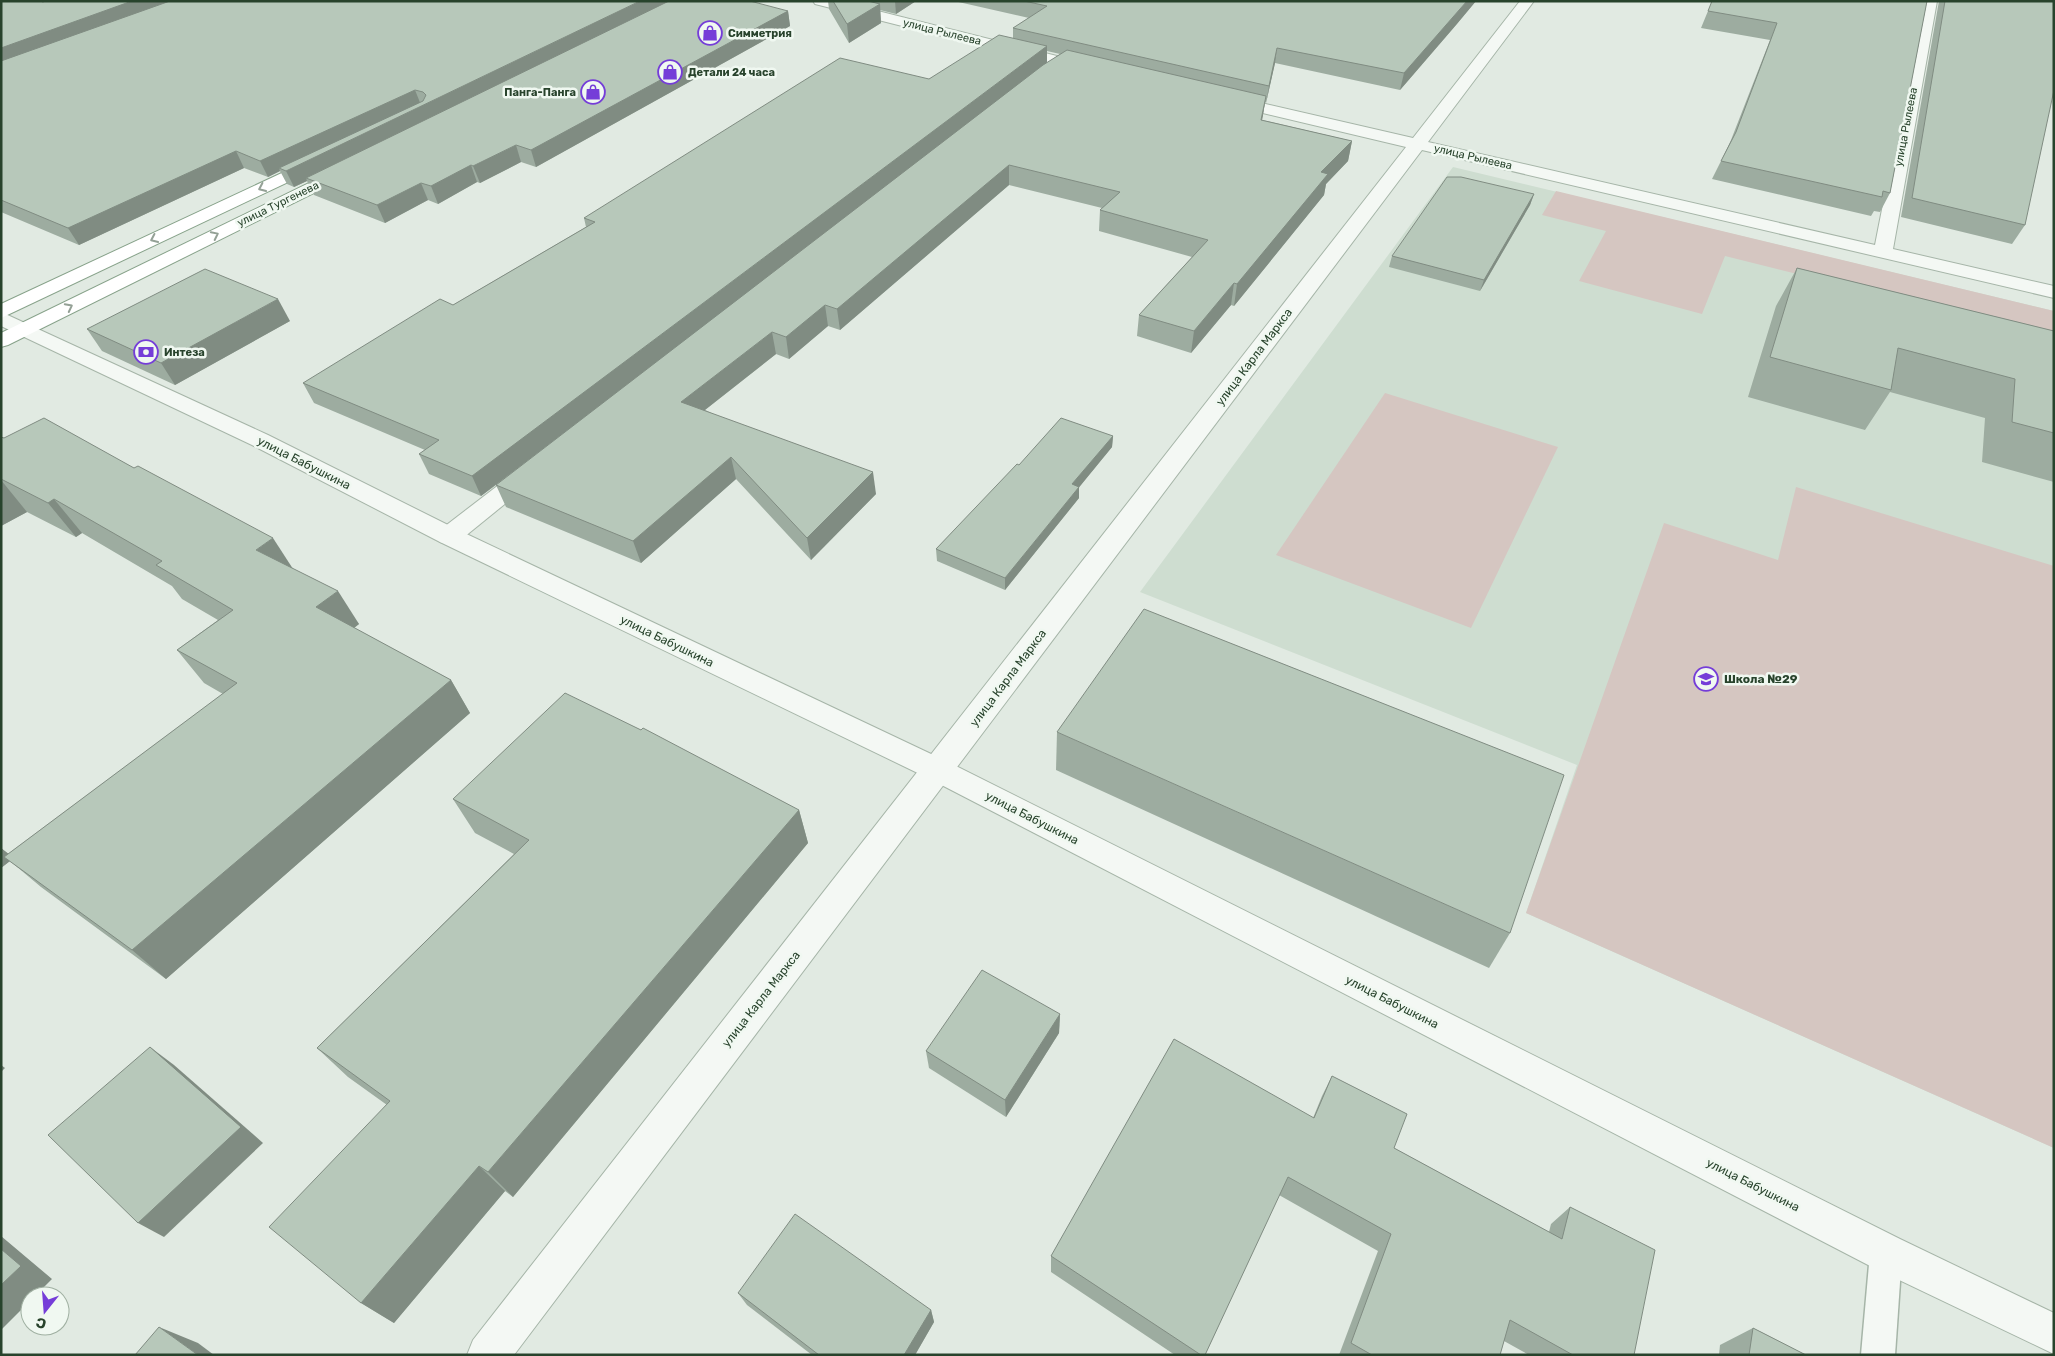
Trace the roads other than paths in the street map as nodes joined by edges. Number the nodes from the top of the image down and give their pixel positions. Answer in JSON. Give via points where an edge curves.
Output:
{"nodes":[{"id":1,"x":820,"y":1,"type":"edge"},
{"id":2,"x":1527,"y":1,"type":"edge"},
{"id":3,"x":1930,"y":1,"type":"edge"},
{"id":4,"x":1063,"y":62,"type":"junction"},
{"id":5,"x":1102,"y":71,"type":"edge"},
{"id":6,"x":1043,"y":76,"type":"edge"},
{"id":7,"x":1207,"y":95,"type":"edge"},
{"id":8,"x":1418,"y":144,"type":"junction"},
{"id":9,"x":328,"y":157,"type":"edge"},
{"id":10,"x":359,"y":164,"type":"edge"},
{"id":11,"x":1883,"y":253,"type":"junction"},
{"id":12,"x":2054,"y":292,"type":"edge"},
{"id":13,"x":1,"y":312,"type":"edge"},
{"id":14,"x":1,"y":318,"type":"edge"},
{"id":15,"x":26,"y":329,"type":"junction"},
{"id":16,"x":1,"y":341,"type":"edge"},
{"id":17,"x":543,"y":463,"type":"edge"},
{"id":18,"x":449,"y":536,"type":"junction"},
{"id":19,"x":938,"y":770,"type":"junction"},
{"id":20,"x":1886,"y":1253,"type":"junction"},
{"id":21,"x":2054,"y":1334,"type":"edge"},
{"id":22,"x":488,"y":1355,"type":"edge"},
{"id":23,"x":1878,"y":1355,"type":"edge"}],
"edges":[{"from":1,"to":4,"type":"street","name":"улица Рылеева"},
{"from":2,"to":8,"type":"street","name":"улица Карла Маркса"},
{"from":3,"to":11,"type":"street","name":"улица Рылеева"},
{"from":4,"to":5,"type":"street","name":"улица Рылеева"},
{"from":4,"to":6,"type":"street"},
{"from":7,"to":8,"type":"street","name":"улица Рылеева"},
{"from":8,"to":11,"type":"street","name":"улица Рылеева"},
{"from":8,"to":19,"type":"street","name":"улица Карла Маркса"},
{"from":9,"to":13,"type":"highway","name":"улица Тургенева","one_way":true},
{"from":15,"to":10,"type":"highway","name":"улица Тургенева","one_way":true},
{"from":11,"to":12,"type":"street","name":"улица Рылеева"},
{"from":14,"to":15,"type":"street","name":"улица Бабушкина"},
{"from":15,"to":16,"type":"highway","name":"улица Тургенева"},
{"from":15,"to":18,"type":"street","name":"улица Бабушкина","via":[[260,440]]},
{"from":17,"to":18,"type":"street"},
{"from":18,"to":19,"type":"street","name":"улица Бабушкина"},
{"from":19,"to":20,"type":"street","name":"улица Бабушкина"},
{"from":19,"to":22,"type":"street","name":"улица Карла Маркса"},
{"from":20,"to":21,"type":"street","name":"улица Бабушкина"},
{"from":20,"to":23,"type":"lane"}]}
